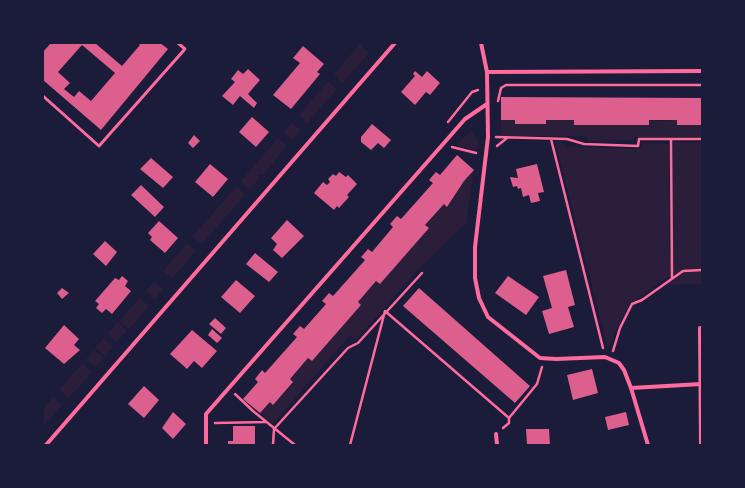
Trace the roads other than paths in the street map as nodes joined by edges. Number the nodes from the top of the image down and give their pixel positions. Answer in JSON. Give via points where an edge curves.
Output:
{"nodes":[{"id":1,"x":178,"y":43,"type":"edge"},
{"id":2,"x":395,"y":43,"type":"edge"},
{"id":3,"x":481,"y":43,"type":"edge"},
{"id":4,"x":702,"y":71,"type":"edge"},
{"id":5,"x":487,"y":72,"type":"junction"},
{"id":6,"x":43,"y":96,"type":"edge"},
{"id":7,"x":487,"y":104,"type":"junction"},
{"id":8,"x":700,"y":328,"type":"dead end"},
{"id":9,"x":700,"y":384,"type":"junction"},
{"id":10,"x":631,"y":388,"type":"junction"},
{"id":11,"x":496,"y":434,"type":"road end"},
{"id":12,"x":46,"y":445,"type":"edge"},
{"id":13,"x":206,"y":445,"type":"edge"},
{"id":14,"x":496,"y":445,"type":"edge"},
{"id":15,"x":648,"y":445,"type":"edge"},
{"id":16,"x":701,"y":445,"type":"edge"}],
"edges":[{"from":1,"to":6,"type":"lane","via":[[185,49],[99,146]]},
{"from":2,"to":12,"type":"street"},
{"from":3,"to":5,"type":"street"},
{"from":4,"to":5,"type":"street"},
{"from":5,"to":7,"type":"street"},
{"from":7,"to":10,"type":"street","via":[[488,137],[475,247],[475,278],[479,298],[488,317],[544,359],[605,357],[619,363]]},
{"from":7,"to":13,"type":"street","via":[[465,119],[206,414]]},
{"from":8,"to":9,"type":"street"},
{"from":9,"to":10,"type":"street"},
{"from":9,"to":16,"type":"street"},
{"from":10,"to":15,"type":"street"},
{"from":11,"to":14,"type":"street"}]}
